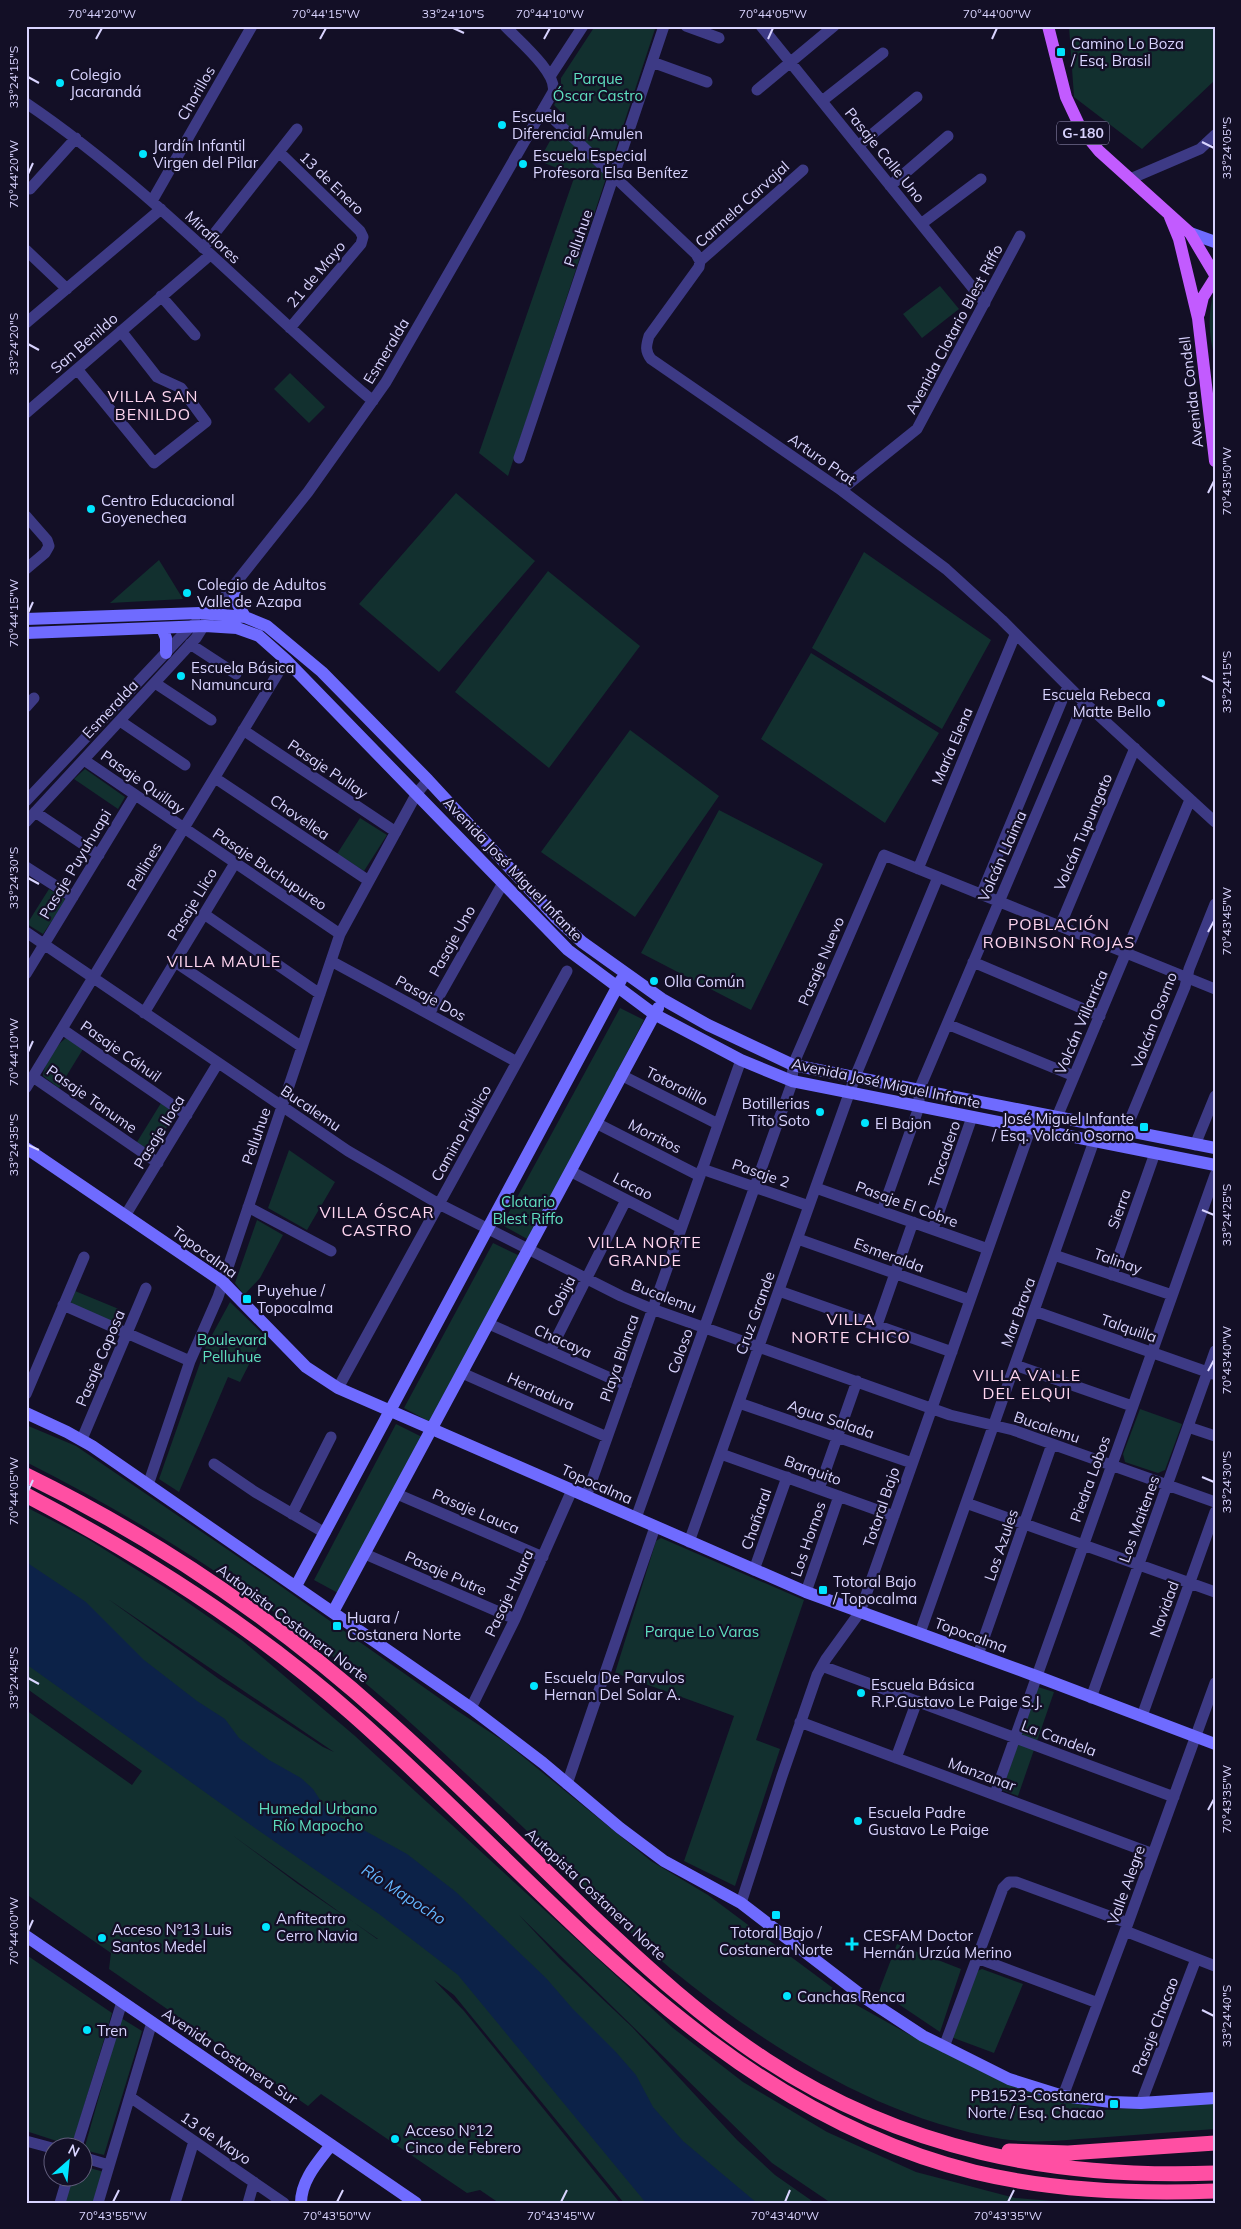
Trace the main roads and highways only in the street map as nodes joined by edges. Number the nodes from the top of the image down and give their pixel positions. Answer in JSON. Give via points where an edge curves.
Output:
{"nodes":[{"id":1,"x":1048,"y":26,"type":"edge"},
{"id":2,"x":1166,"y":210,"type":"junction"},
{"id":3,"x":1215,"y":277,"type":"edge"},
{"id":4,"x":1198,"y":318,"type":"junction"},
{"id":5,"x":1210,"y":374,"type":"edge"},
{"id":6,"x":1215,"y":461,"type":"edge"},
{"id":7,"x":26,"y":1475,"type":"edge"},
{"id":8,"x":26,"y":1495,"type":"edge"},
{"id":9,"x":1215,"y":2143,"type":"edge"},
{"id":10,"x":952,"y":2146,"type":"junction"},
{"id":11,"x":1215,"y":2172,"type":"edge"},
{"id":12,"x":1215,"y":2191,"type":"edge"},
{"id":13,"x":1178,"y":2192,"type":"junction"},
{"id":14,"x":1215,"y":2196,"type":"edge"}],
"edges":[{"from":1,"to":2,"type":"main road","number":"G-180","via":[[1066,97],[1075,119],[1092,144]]},
{"from":2,"to":3,"type":"main road","number":"G-180","via":[[1190,233]]},
{"from":2,"to":4,"type":"main road","number":"G-180","via":[[1175,227]]},
{"from":3,"to":4,"type":"main road","via":[[1203,297]]},
{"from":4,"to":5,"type":"main road","name":"Avenida Condell","number":"G-180"},
{"from":5,"to":6,"type":"main road","name":"Avenida Condell","number":"G-180"},
{"from":7,"to":10,"type":"highway","name":"Autopista Costanera Norte","via":[[170,1554],[319,1661],[389,1721],[633,1954],[685,2000],[746,2046],[841,2103],[885,2123]]},
{"from":8,"to":13,"type":"highway","via":[[96,1532],[177,1582],[305,1674],[398,1755],[632,1978],[702,2037],[770,2085],[867,2135],[963,2169],[1048,2186]]},
{"from":9,"to":10,"type":"highway","via":[[1056,2154]]},
{"from":10,"to":11,"type":"highway","name":"Autopista Costanera Norte","via":[[998,2158],[1077,2170]]},
{"from":12,"to":13,"type":"highway"},
{"from":13,"to":14,"type":"highway"}]}
